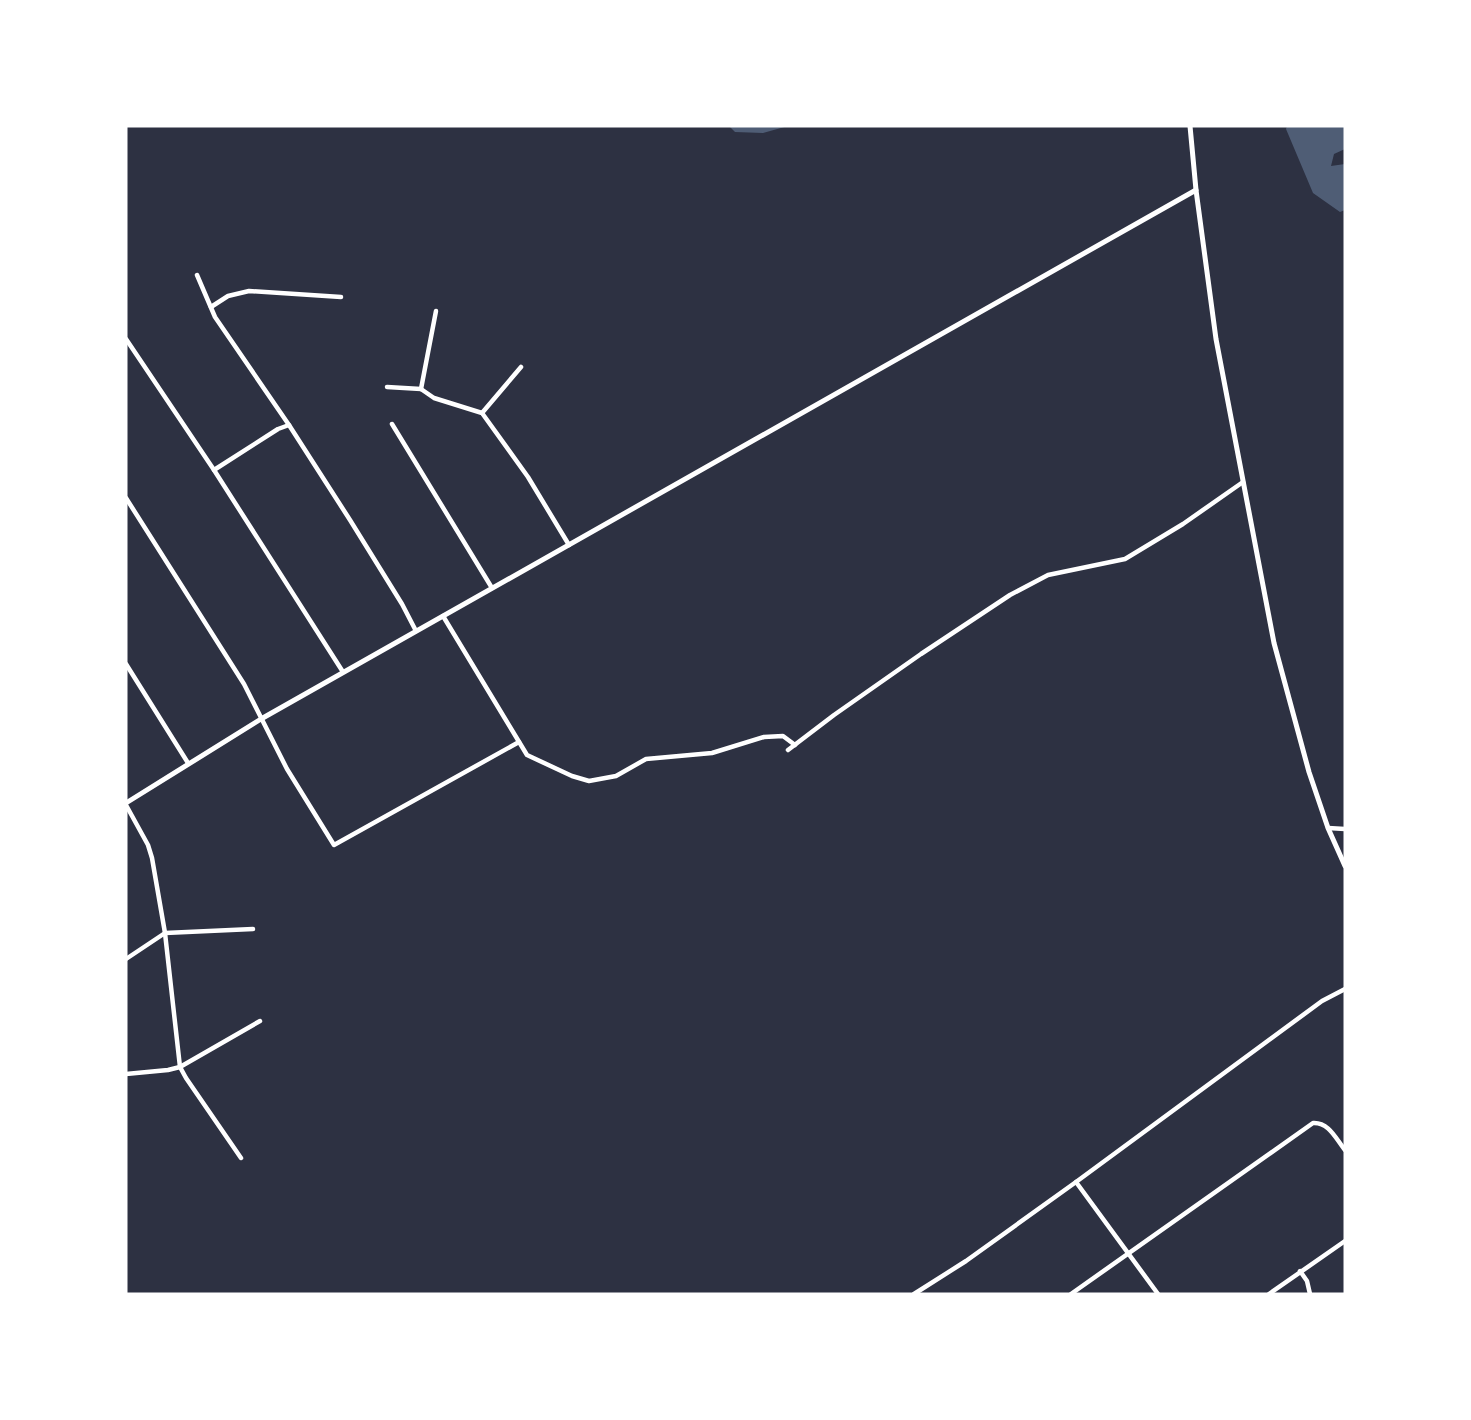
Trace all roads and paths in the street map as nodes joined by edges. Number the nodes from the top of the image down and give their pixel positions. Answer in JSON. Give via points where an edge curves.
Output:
{"nodes":[{"id":1,"x":1190,"y":126,"type":"edge"},
{"id":2,"x":1196,"y":190,"type":"junction"},
{"id":3,"x":197,"y":275,"type":"dead end"},
{"id":4,"x":341,"y":297,"type":"dead end"},
{"id":5,"x":211,"y":307,"type":"junction"},
{"id":6,"x":436,"y":310,"type":"dead end"},
{"id":7,"x":126,"y":339,"type":"edge"},
{"id":8,"x":521,"y":367,"type":"dead end"},
{"id":9,"x":387,"y":387,"type":"dead end"},
{"id":10,"x":421,"y":389,"type":"junction"},
{"id":11,"x":482,"y":413,"type":"junction"},
{"id":12,"x":392,"y":424,"type":"dead end"},
{"id":13,"x":289,"y":425,"type":"junction"},
{"id":14,"x":214,"y":470,"type":"junction"},
{"id":15,"x":1243,"y":482,"type":"junction"},
{"id":16,"x":126,"y":498,"type":"edge"},
{"id":17,"x":569,"y":545,"type":"junction"},
{"id":18,"x":492,"y":588,"type":"junction"},
{"id":19,"x":443,"y":616,"type":"junction"},
{"id":20,"x":416,"y":631,"type":"junction"},
{"id":21,"x":126,"y":664,"type":"edge"},
{"id":22,"x":343,"y":672,"type":"junction"},
{"id":23,"x":261,"y":719,"type":"junction"},
{"id":24,"x":519,"y":742,"type":"junction"},
{"id":25,"x":795,"y":745,"type":"junction"},
{"id":26,"x":788,"y":750,"type":"dead end"},
{"id":27,"x":188,"y":763,"type":"junction"},
{"id":28,"x":126,"y":804,"type":"edge"},
{"id":29,"x":1328,"y":828,"type":"junction"},
{"id":30,"x":1345,"y":829,"type":"edge"},
{"id":31,"x":1345,"y":866,"type":"edge"},
{"id":32,"x":253,"y":929,"type":"dead end"},
{"id":33,"x":165,"y":933,"type":"junction"},
{"id":34,"x":126,"y":959,"type":"edge"},
{"id":35,"x":1345,"y":989,"type":"edge"},
{"id":36,"x":260,"y":1021,"type":"dead end"},
{"id":37,"x":180,"y":1067,"type":"junction"},
{"id":38,"x":126,"y":1074,"type":"edge"},
{"id":39,"x":1345,"y":1150,"type":"edge"},
{"id":40,"x":241,"y":1158,"type":"dead end"},
{"id":41,"x":1076,"y":1182,"type":"junction"},
{"id":42,"x":1345,"y":1241,"type":"edge"},
{"id":43,"x":1129,"y":1253,"type":"junction"},
{"id":44,"x":1300,"y":1271,"type":"junction"},
{"id":45,"x":914,"y":1294,"type":"edge"},
{"id":46,"x":1071,"y":1294,"type":"edge"},
{"id":47,"x":1158,"y":1294,"type":"edge"},
{"id":48,"x":1269,"y":1294,"type":"edge"},
{"id":49,"x":1310,"y":1294,"type":"edge"}],
"edges":[{"from":1,"to":2,"type":"street"},
{"from":2,"to":15,"type":"street","via":[[1217,349]]},
{"from":2,"to":17,"type":"street"},
{"from":3,"to":5,"type":"street"},
{"from":4,"to":5,"type":"street","via":[[249,291],[228,296]]},
{"from":5,"to":13,"type":"street"},
{"from":6,"to":10,"type":"street"},
{"from":7,"to":14,"type":"street"},
{"from":8,"to":11,"type":"street"},
{"from":9,"to":10,"type":"street"},
{"from":10,"to":11,"type":"street","via":[[434,398]]},
{"from":11,"to":17,"type":"street","via":[[528,477]]},
{"from":12,"to":18,"type":"street"},
{"from":13,"to":14,"type":"street"},
{"from":13,"to":20,"type":"street"},
{"from":14,"to":22,"type":"street"},
{"from":15,"to":25,"type":"street","via":[[1125,559],[1048,575],[1010,595]]},
{"from":15,"to":29,"type":"street","via":[[1274,643],[1300,744]]},
{"from":16,"to":23,"type":"street","via":[[244,684]]},
{"from":17,"to":18,"type":"street"},
{"from":18,"to":19,"type":"street"},
{"from":19,"to":20,"type":"street"},
{"from":19,"to":24,"type":"street"},
{"from":20,"to":22,"type":"street"},
{"from":21,"to":27,"type":"street"},
{"from":22,"to":23,"type":"street"},
{"from":23,"to":24,"type":"street","via":[[334,845]]},
{"from":23,"to":27,"type":"street"},
{"from":24,"to":25,"type":"street","via":[[527,754],[589,781],[616,776],[646,759],[712,753],[764,737],[783,736]]},
{"from":25,"to":26,"type":"street"},
{"from":27,"to":28,"type":"street"},
{"from":28,"to":33,"type":"street","via":[[150,852]]},
{"from":29,"to":30,"type":"street"},
{"from":29,"to":31,"type":"street"},
{"from":32,"to":33,"type":"street"},
{"from":33,"to":34,"type":"street"},
{"from":33,"to":37,"type":"street"},
{"from":35,"to":41,"type":"street","via":[[1322,1001]]},
{"from":36,"to":37,"type":"street"},
{"from":37,"to":38,"type":"street"},
{"from":37,"to":40,"type":"street"},
{"from":39,"to":43,"type":"street","via":[[1326,1126],[1313,1122]]},
{"from":41,"to":43,"type":"street"},
{"from":41,"to":45,"type":"street"},
{"from":42,"to":44,"type":"street"},
{"from":43,"to":46,"type":"street"},
{"from":43,"to":47,"type":"street"},
{"from":44,"to":48,"type":"street"},
{"from":44,"to":49,"type":"street"}]}
